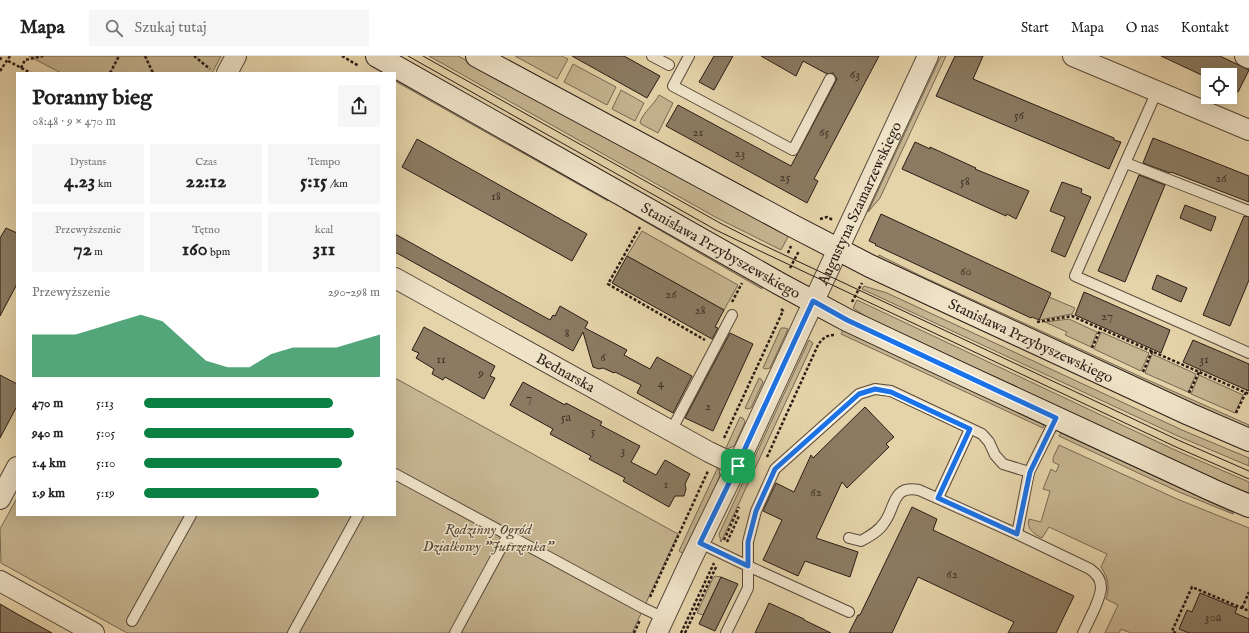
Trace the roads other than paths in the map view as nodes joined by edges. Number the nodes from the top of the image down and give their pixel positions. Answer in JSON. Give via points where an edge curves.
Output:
{"nodes":[{"id":1,"x":236,"y":56,"type":"edge"},
{"id":2,"x":477,"y":56,"type":"edge"},
{"id":3,"x":652,"y":56,"type":"edge"},
{"id":4,"x":689,"y":56,"type":"edge"},
{"id":5,"x":928,"y":56,"type":"edge"},
{"id":6,"x":1073,"y":56,"type":"edge"},
{"id":7,"x":1245,"y":56,"type":"edge"},
{"id":8,"x":1249,"y":58,"type":"edge"},
{"id":9,"x":369,"y":61,"type":"edge"},
{"id":10,"x":669,"y":65,"type":"dead end"},
{"id":11,"x":222,"y":72,"type":"edge"},
{"id":12,"x":389,"y":72,"type":"edge"},
{"id":13,"x":396,"y":76,"type":"edge"},
{"id":14,"x":830,"y":79,"type":"dead end"},
{"id":15,"x":1156,"y":91,"type":"junction"},
{"id":16,"x":1248,"y":126,"type":"edge"},
{"id":17,"x":1126,"y":162,"type":"junction"},
{"id":18,"x":1249,"y":212,"type":"edge"},
{"id":19,"x":837,"y":249,"type":"junction"},
{"id":20,"x":396,"y":279,"type":"edge"},
{"id":21,"x":813,"y":301,"type":"junction"},
{"id":22,"x":731,"y":311,"type":"road end"},
{"id":23,"x":1249,"y":352,"type":"edge"},
{"id":24,"x":1056,"y":418,"type":"junction"},
{"id":25,"x":970,"y":429,"type":"junction"},
{"id":26,"x":671,"y":431,"type":"junction"},
{"id":27,"x":1249,"y":440,"type":"edge"},
{"id":28,"x":738,"y":466,"type":"junction"},
{"id":29,"x":16,"y":469,"type":"edge"},
{"id":30,"x":1030,"y":472,"type":"junction"},
{"id":31,"x":396,"y":475,"type":"edge"},
{"id":32,"x":938,"y":498,"type":"junction"},
{"id":33,"x":0,"y":499,"type":"edge"},
{"id":34,"x":1249,"y":506,"type":"edge"},
{"id":35,"x":190,"y":516,"type":"edge"},
{"id":36,"x":357,"y":516,"type":"edge"},
{"id":37,"x":1017,"y":534,"type":"junction"},
{"id":38,"x":508,"y":535,"type":"junction"},
{"id":39,"x":849,"y":538,"type":"dead end"},
{"id":40,"x":700,"y":543,"type":"junction"},
{"id":41,"x":748,"y":566,"type":"junction"},
{"id":42,"x":0,"y":581,"type":"edge"},
{"id":43,"x":849,"y":612,"type":"dead end"},
{"id":44,"x":132,"y":621,"type":"dead end"},
{"id":45,"x":661,"y":625,"type":"edge"},
{"id":46,"x":94,"y":633,"type":"edge"},
{"id":47,"x":293,"y":633,"type":"edge"},
{"id":48,"x":455,"y":633,"type":"edge"},
{"id":49,"x":726,"y":633,"type":"edge"},
{"id":50,"x":1083,"y":633,"type":"edge"}],
"edges":[{"from":1,"to":11,"type":"street"},
{"from":2,"to":19,"type":"main road","name":"Stanisława Przybyszewskiego"},
{"from":3,"to":10,"type":"lane"},
{"from":4,"to":14,"type":"lane","via":[[673,86],[793,150]]},
{"from":5,"to":19,"type":"street","name":"Augustyna Szamarzewskiego"},
{"from":6,"to":15,"type":"street"},
{"from":7,"to":8,"type":"street"},
{"from":9,"to":12,"type":"main road","name":"Stanisława Przybyszewskiego"},
{"from":13,"to":21,"type":"main road","name":"Stanisława Przybyszewskiego"},
{"from":15,"to":16,"type":"street"},
{"from":15,"to":17,"type":"lane"},
{"from":17,"to":18,"type":"lane"},
{"from":17,"to":23,"type":"lane","via":[[1075,276]]},
{"from":19,"to":21,"type":"street","name":"Augustyna Szamarzewskiego"},
{"from":19,"to":27,"type":"main road","name":"Stanisława Przybyszewskiego"},
{"from":20,"to":26,"type":"street","name":"Bednarska"},
{"from":21,"to":24,"type":"main road","name":"Stanisława Przybyszewskiego","via":[[847,320]]},
{"from":21,"to":28,"type":"street","name":"Augustyna Szamarzewskiego"},
{"from":22,"to":26,"type":"lane"},
{"from":24,"to":30,"type":"lane"},
{"from":24,"to":34,"type":"main road","name":"Stanisława Przybyszewskiego"},
{"from":25,"to":30,"type":"lane","via":[[982,434],[1003,464]]},
{"from":25,"to":32,"type":"lane"},
{"from":25,"to":41,"type":"lane","via":[[891,392],[875,389],[859,394],[775,469],[756,511],[748,542]]},
{"from":26,"to":28,"type":"street","name":"Bednarska"},
{"from":28,"to":40,"type":"street","name":"Augustyna Szamarzewskiego"},
{"from":29,"to":33,"type":"street"},
{"from":30,"to":37,"type":"lane"},
{"from":31,"to":38,"type":"lane"},
{"from":32,"to":37,"type":"lane"},
{"from":32,"to":39,"type":"lane","via":[[919,490],[902,492],[894,501],[886,522],[877,531],[861,541]]},
{"from":35,"to":44,"type":"lane"},
{"from":36,"to":47,"type":"lane"},
{"from":37,"to":50,"type":"lane","via":[[1090,569],[1098,577],[1101,582],[1101,594]]},
{"from":38,"to":45,"type":"lane","via":[[637,604]]},
{"from":38,"to":48,"type":"lane"},
{"from":40,"to":41,"type":"lane"},
{"from":40,"to":45,"type":"street","name":"Augustyna Szamarzewskiego"},
{"from":41,"to":43,"type":"lane"},
{"from":41,"to":49,"type":"lane","via":[[748,588]]},
{"from":42,"to":46,"type":"street"}]}
